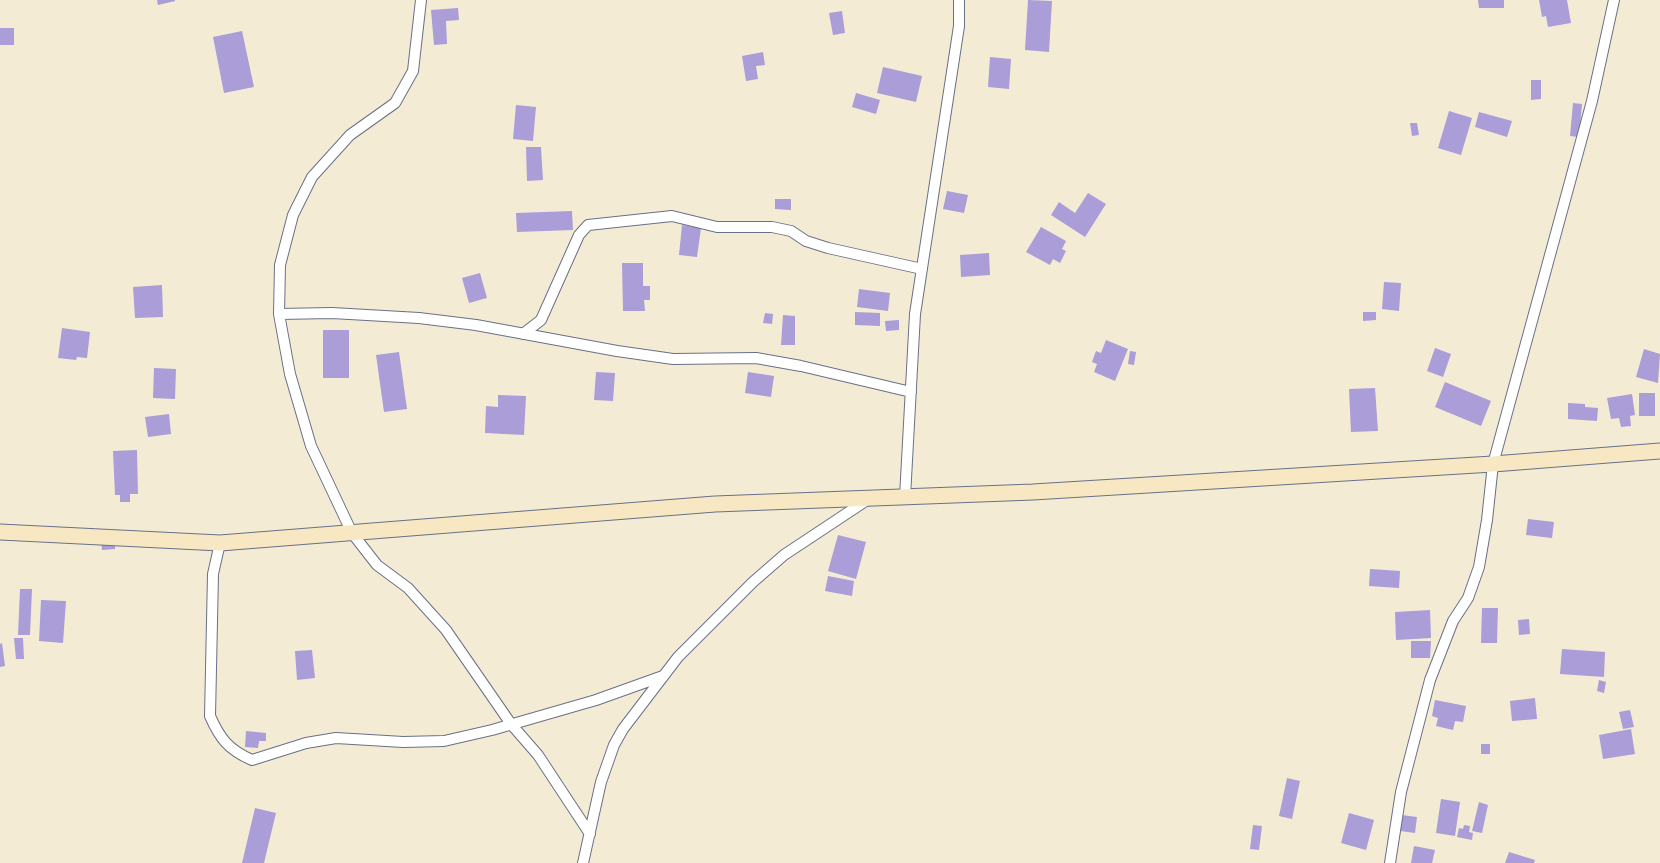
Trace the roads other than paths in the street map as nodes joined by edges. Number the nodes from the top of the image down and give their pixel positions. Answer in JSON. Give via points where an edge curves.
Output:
{"nodes":[{"id":1,"x":421,"y":0,"type":"edge"},
{"id":2,"x":959,"y":0,"type":"edge"},
{"id":3,"x":1614,"y":0,"type":"edge"},
{"id":4,"x":922,"y":269,"type":"junction"},
{"id":5,"x":279,"y":314,"type":"junction"},
{"id":6,"x":523,"y":334,"type":"junction"},
{"id":7,"x":911,"y":392,"type":"junction"},
{"id":8,"x":1660,"y":451,"type":"edge"},
{"id":9,"x":1493,"y":464,"type":"junction"},
{"id":10,"x":905,"y":497,"type":"junction"},
{"id":11,"x":871,"y":498,"type":"junction"},
{"id":12,"x":0,"y":532,"type":"edge"},
{"id":13,"x":352,"y":532,"type":"junction"},
{"id":14,"x":220,"y":543,"type":"junction"},
{"id":15,"x":663,"y":676,"type":"junction"},
{"id":16,"x":511,"y":724,"type":"junction"},
{"id":17,"x":590,"y":834,"type":"junction"},
{"id":18,"x":583,"y":863,"type":"edge"},
{"id":19,"x":1390,"y":863,"type":"edge"}],
"edges":[{"from":1,"to":5,"type":"street","via":[[413,71],[395,103],[350,135],[337,149],[312,177],[293,215],[280,265]]},
{"from":2,"to":4,"type":"street","via":[[959,26]]},
{"from":3,"to":9,"type":"street","via":[[1592,101]]},
{"from":4,"to":6,"type":"street","via":[[828,248],[806,241],[791,231],[772,227],[717,227],[672,216],[605,222],[588,225],[578,235],[541,320]]},
{"from":4,"to":7,"type":"street","via":[[915,314]]},
{"from":5,"to":6,"type":"street","via":[[419,318]]},
{"from":5,"to":13,"type":"street","via":[[290,374],[311,446]]},
{"from":6,"to":7,"type":"street","via":[[673,358],[756,358]]},
{"from":7,"to":10,"type":"street"},
{"from":8,"to":9,"type":"main road"},
{"from":9,"to":10,"type":"main road"},
{"from":9,"to":19,"type":"street","via":[[1479,567],[1430,680],[1401,792]]},
{"from":10,"to":11,"type":"main road"},
{"from":11,"to":13,"type":"main road","via":[[715,504]]},
{"from":11,"to":15,"type":"street","via":[[784,555],[678,657]]},
{"from":12,"to":14,"type":"main road"},
{"from":13,"to":14,"type":"main road"},
{"from":13,"to":16,"type":"street","via":[[377,565],[408,588],[446,630]]},
{"from":14,"to":16,"type":"street","via":[[213,574],[210,716],[220,737],[240,754],[252,760],[306,743],[336,738],[403,742],[444,740]]},
{"from":15,"to":16,"type":"street","via":[[596,700]]},
{"from":15,"to":17,"type":"street","via":[[614,746],[601,782]]},
{"from":16,"to":17,"type":"street","via":[[538,755]]},
{"from":17,"to":18,"type":"street"}]}
